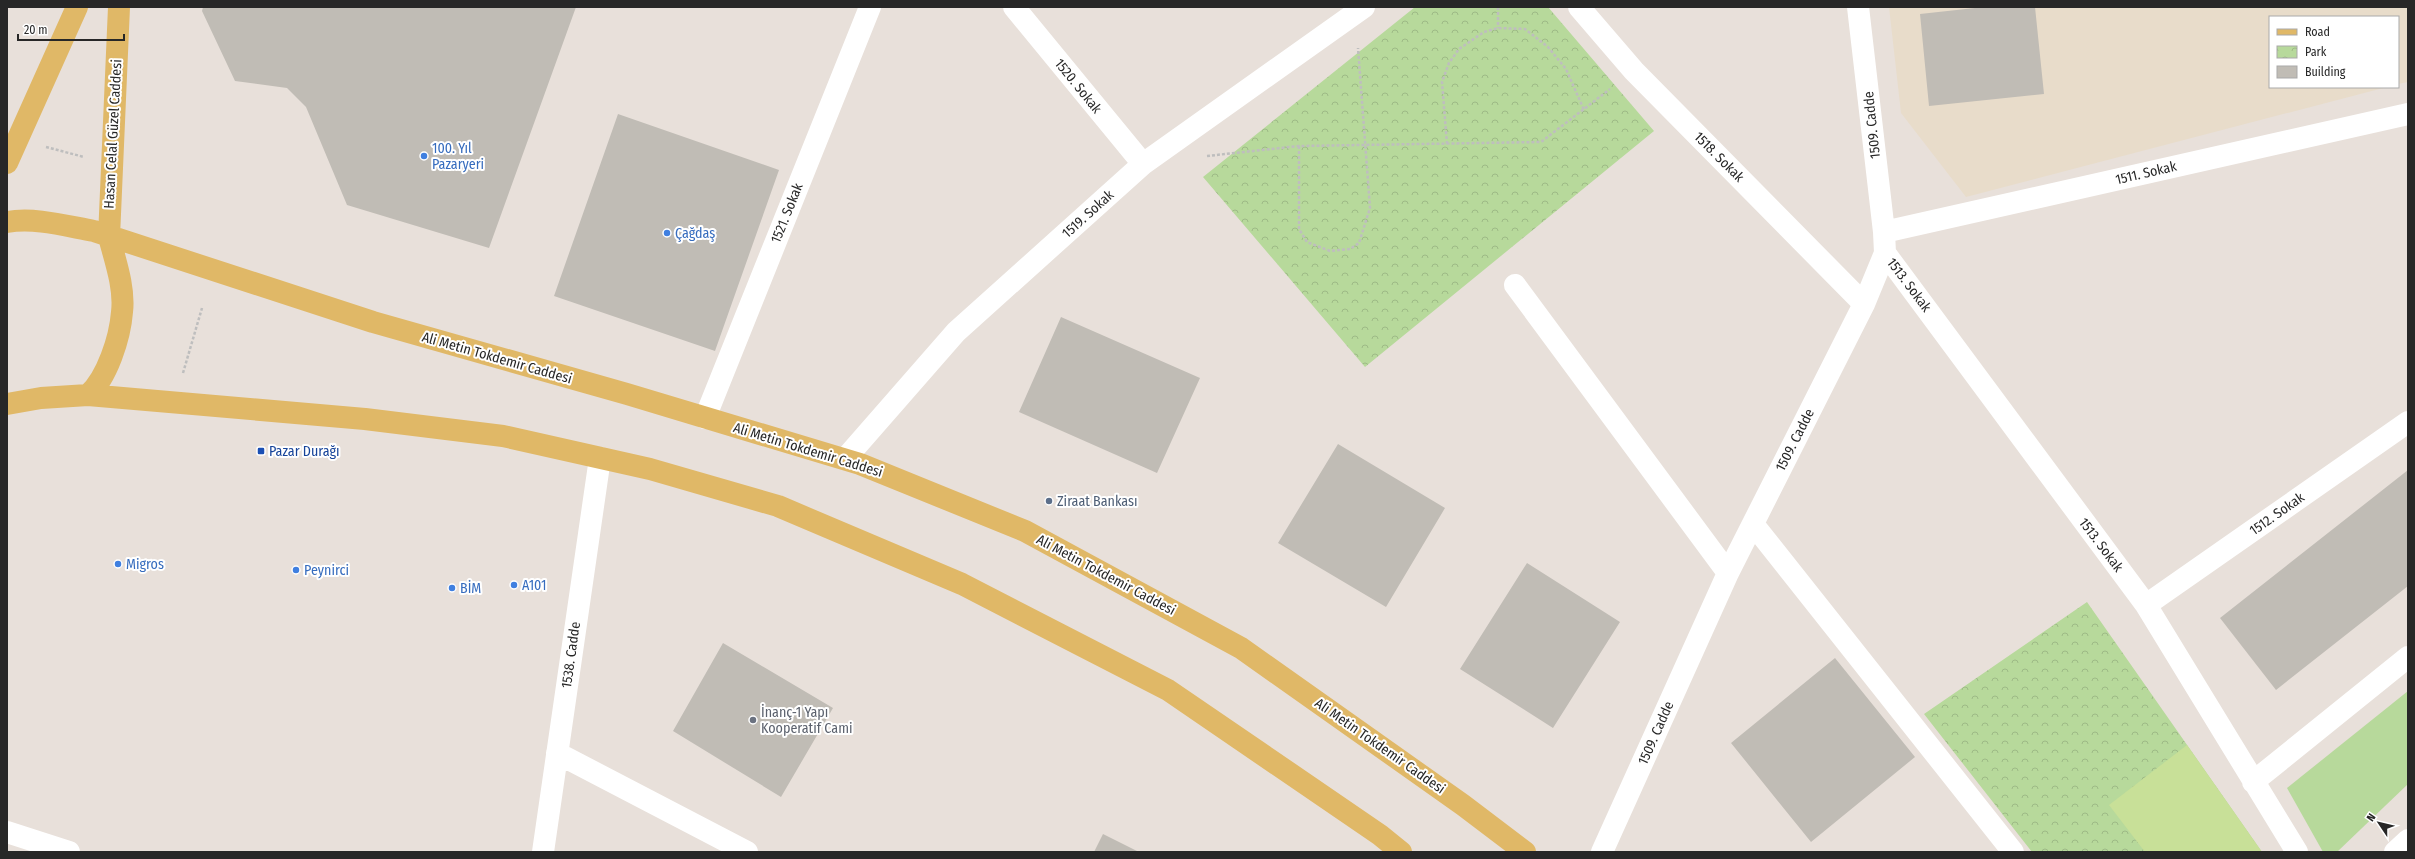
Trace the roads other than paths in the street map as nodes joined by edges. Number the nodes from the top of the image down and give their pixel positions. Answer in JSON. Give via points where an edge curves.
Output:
{"nodes":[{"id":1,"x":77,"y":7,"type":"edge"},
{"id":2,"x":119,"y":7,"type":"edge"},
{"id":3,"x":870,"y":7,"type":"edge"},
{"id":4,"x":1014,"y":7,"type":"edge"},
{"id":5,"x":1579,"y":7,"type":"edge"},
{"id":6,"x":1858,"y":7,"type":"edge"},
{"id":7,"x":1360,"y":10,"type":"edge"},
{"id":8,"x":2408,"y":114,"type":"edge"},
{"id":9,"x":7,"y":162,"type":"edge"},
{"id":10,"x":1143,"y":164,"type":"junction"},
{"id":11,"x":7,"y":222,"type":"edge"},
{"id":12,"x":109,"y":237,"type":"junction"},
{"id":13,"x":1885,"y":243,"type":"junction"},
{"id":14,"x":1515,"y":285,"type":"dead end"},
{"id":15,"x":1864,"y":304,"type":"junction"},
{"id":16,"x":88,"y":395,"type":"junction"},
{"id":17,"x":7,"y":404,"type":"edge"},
{"id":18,"x":705,"y":418,"type":"junction"},
{"id":19,"x":2408,"y":422,"type":"edge"},
{"id":20,"x":600,"y":458,"type":"junction"},
{"id":21,"x":845,"y":459,"type":"junction"},
{"id":22,"x":1753,"y":524,"type":"junction"},
{"id":23,"x":1728,"y":573,"type":"junction"},
{"id":24,"x":2146,"y":605,"type":"junction"},
{"id":25,"x":2408,"y":657,"type":"edge"},
{"id":26,"x":557,"y":753,"type":"junction"},
{"id":27,"x":2253,"y":782,"type":"junction"},
{"id":28,"x":7,"y":832,"type":"edge"},
{"id":29,"x":2408,"y":840,"type":"edge"},
{"id":30,"x":69,"y":852,"type":"edge"},
{"id":31,"x":543,"y":852,"type":"edge"},
{"id":32,"x":747,"y":852,"type":"edge"},
{"id":33,"x":1401,"y":852,"type":"edge"},
{"id":34,"x":1525,"y":852,"type":"edge"},
{"id":35,"x":1602,"y":852,"type":"edge"},
{"id":36,"x":2013,"y":852,"type":"edge"},
{"id":37,"x":2297,"y":852,"type":"edge"},
{"id":38,"x":2395,"y":852,"type":"edge"}],
"edges":[{"from":1,"to":9,"type":"main road"},
{"from":2,"to":12,"type":"main road","name":"Hasan Celal Güzel Caddesi"},
{"from":3,"to":18,"type":"street","name":"1521. Sokak"},
{"from":4,"to":10,"type":"street","name":"1520. Sokak"},
{"from":5,"to":15,"type":"street","name":"1518. Sokak","via":[[1634,71]]},
{"from":6,"to":13,"type":"street","name":"1509. Cadde"},
{"from":7,"to":10,"type":"street","name":"1519. Sokak"},
{"from":8,"to":13,"type":"street","name":"1511. Sokak"},
{"from":10,"to":21,"type":"street","name":"1519. Sokak","via":[[956,332]]},
{"from":11,"to":12,"type":"main road","name":"Ali Metin Tokdemir Caddesi","via":[[49,222],[94,231]]},
{"from":12,"to":16,"type":"main road","via":[[119,274],[123,312],[110,362],[98,386]]},
{"from":12,"to":18,"type":"main road","name":"Ali Metin Tokdemir Caddesi","via":[[373,322]]},
{"from":13,"to":15,"type":"street","name":"1509. Cadde"},
{"from":13,"to":24,"type":"street","name":"1513. Sokak"},
{"from":14,"to":23,"type":"street"},
{"from":15,"to":22,"type":"street","name":"1509. Cadde"},
{"from":16,"to":17,"type":"main road","via":[[41,398]]},
{"from":16,"to":20,"type":"main road","via":[[373,420],[503,436]]},
{"from":18,"to":21,"type":"main road","name":"Ali Metin Tokdemir Caddesi"},
{"from":19,"to":24,"type":"street","name":"1512. Sokak"},
{"from":20,"to":26,"type":"street","name":"1538. Cadde"},
{"from":20,"to":33,"type":"main road","via":[[650,469],[778,506],[962,584],[1168,690]]},
{"from":21,"to":34,"type":"main road","name":"Ali Metin Tokdemir Caddesi","via":[[1025,531],[1241,648],[1463,805]]},
{"from":22,"to":23,"type":"street","name":"1509. Cadde"},
{"from":22,"to":36,"type":"street"},
{"from":23,"to":35,"type":"street","name":"1509. Cadde"},
{"from":24,"to":27,"type":"street","name":"1513. Sokak"},
{"from":25,"to":27,"type":"street"},
{"from":26,"to":31,"type":"street","name":"1538. Cadde"},
{"from":26,"to":32,"type":"street"},
{"from":27,"to":37,"type":"street","name":"1513. Sokak"},
{"from":28,"to":30,"type":"street"},
{"from":29,"to":38,"type":"street"}]}
